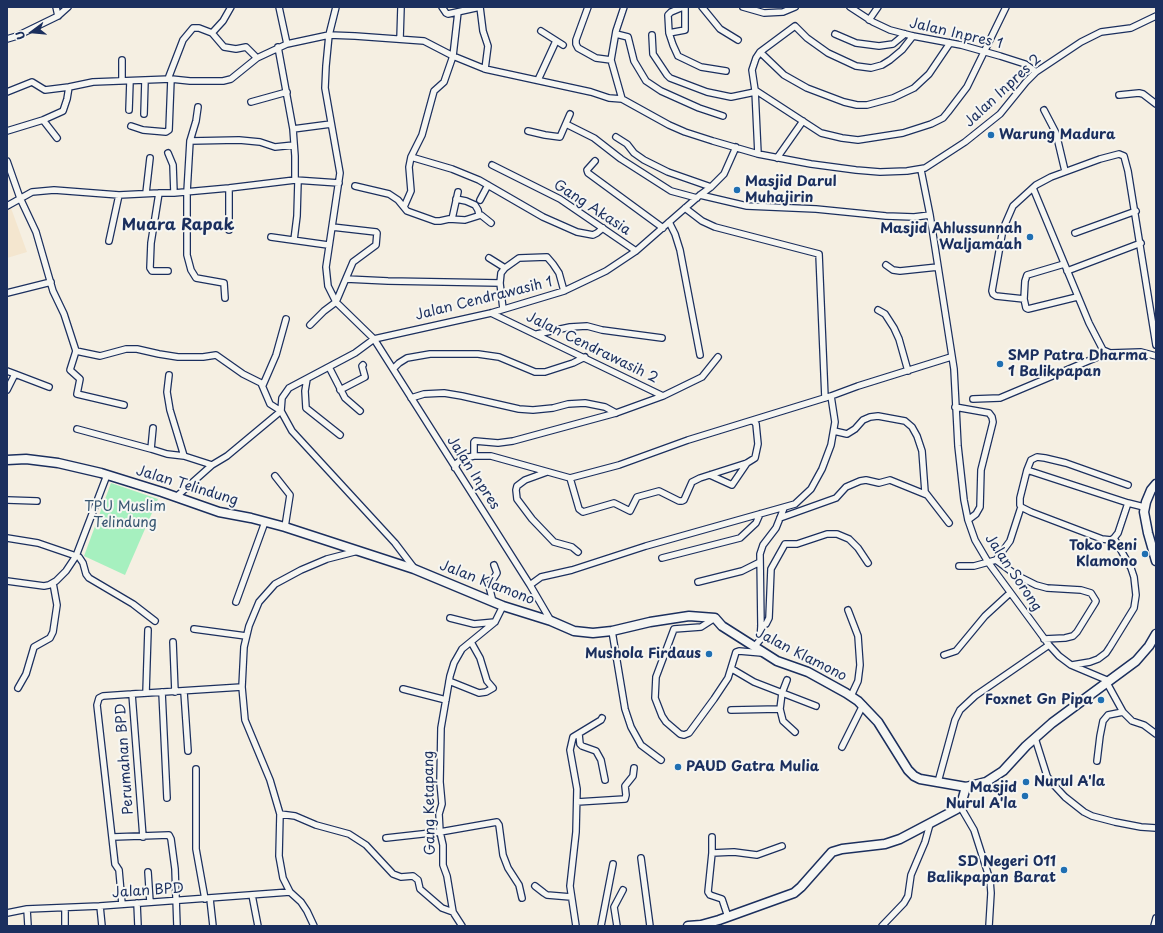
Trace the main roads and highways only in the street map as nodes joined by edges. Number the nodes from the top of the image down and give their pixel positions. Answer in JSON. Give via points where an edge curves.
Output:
{"nodes":[{"id":1,"x":7,"y":460,"type":"edge"},
{"id":2,"x":1156,"y":484,"type":"edge"},
{"id":3,"x":358,"y":551,"type":"joint"},
{"id":4,"x":1156,"y":561,"type":"edge"},
{"id":5,"x":1156,"y":634,"type":"edge"},
{"id":6,"x":966,"y":787,"type":"junction"},
{"id":7,"x":688,"y":926,"type":"edge"},
{"id":8,"x":701,"y":926,"type":"edge"}],
"edges":[{"from":1,"to":3,"type":"main road","name":"Jalan Telindung","via":[[26,459],[58,463],[107,475],[219,512],[251,518]]},
{"from":2,"to":4,"type":"main road","via":[[1144,507]]},
{"from":3,"to":6,"type":"main road","name":"Jalan Klamono","via":[[414,568],[503,606],[574,631],[612,631],[689,616],[715,618],[722,626],[777,661],[808,672],[863,705],[881,726],[911,773],[920,779]]},
{"from":5,"to":6,"type":"main road","name":"Jalan Klamono","via":[[1136,661],[1067,711],[999,774],[986,782]]},
{"from":6,"to":8,"type":"main road","via":[[960,806],[930,824],[885,844],[834,851],[794,893]]},
{"from":7,"to":8,"type":"main road"}]}
